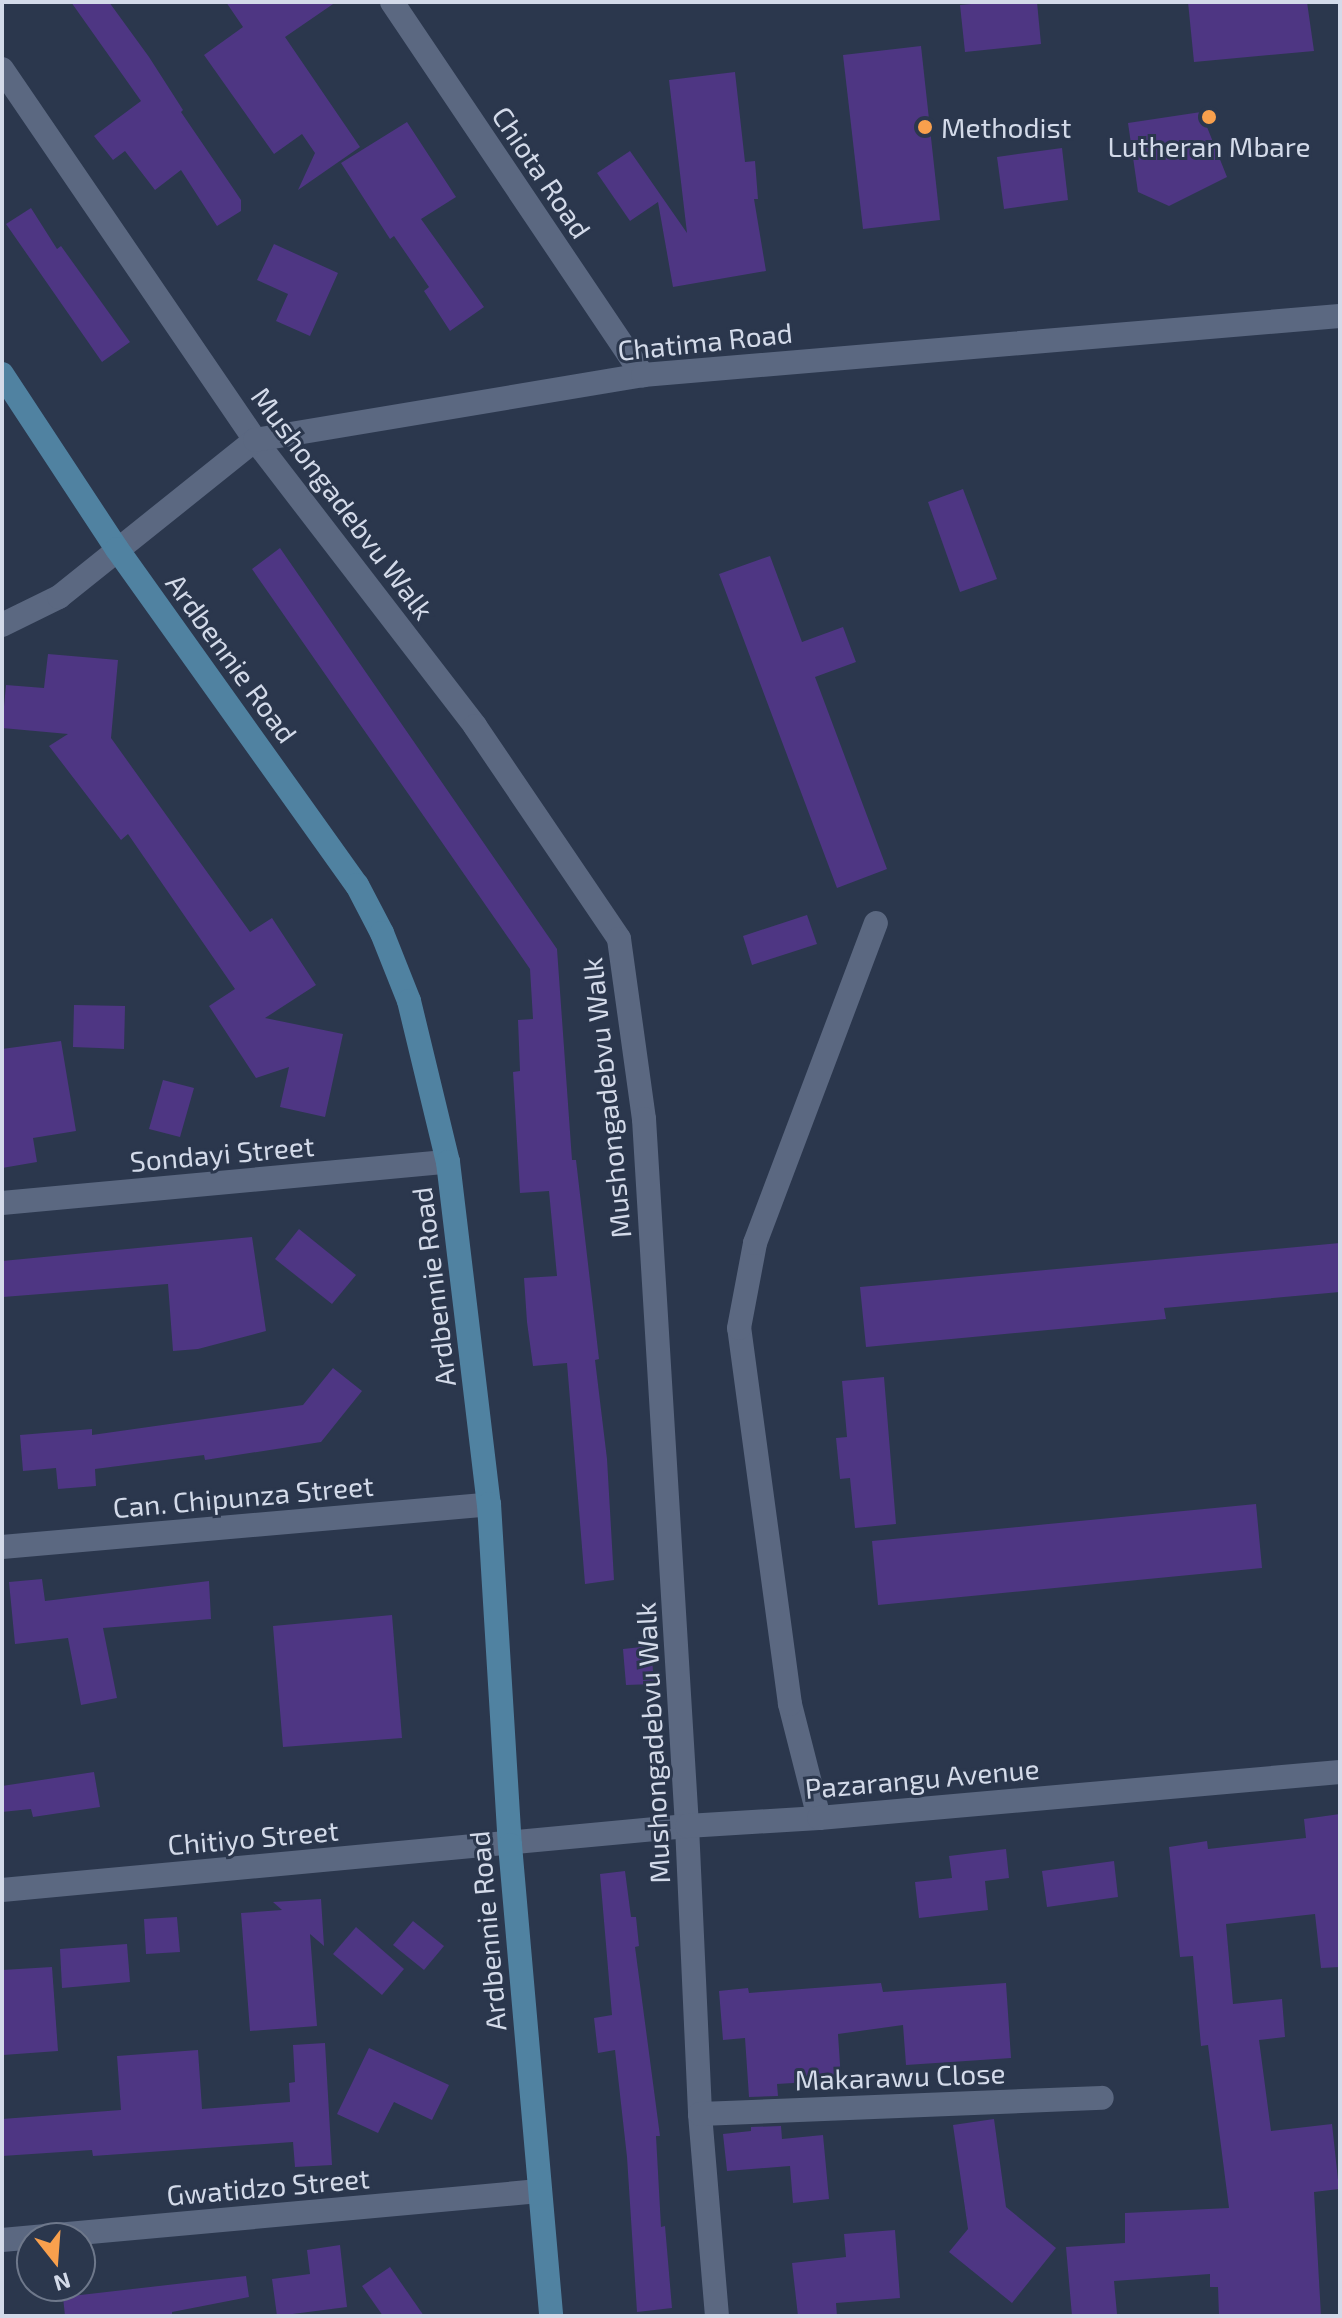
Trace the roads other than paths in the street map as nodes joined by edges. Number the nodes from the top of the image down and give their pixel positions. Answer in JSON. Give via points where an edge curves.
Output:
{"nodes":[{"id":1,"x":392,"y":2,"type":"edge"},
{"id":2,"x":2,"y":69,"type":"edge"},
{"id":3,"x":1340,"y":316,"type":"edge"},
{"id":4,"x":2,"y":374,"type":"edge"},
{"id":5,"x":643,"y":375,"type":"junction"},
{"id":6,"x":255,"y":440,"type":"junction"},
{"id":7,"x":117,"y":549,"type":"junction"},
{"id":8,"x":2,"y":625,"type":"edge"},
{"id":9,"x":876,"y":923,"type":"dead end"},
{"id":10,"x":448,"y":1162,"type":"junction"},
{"id":11,"x":2,"y":1203,"type":"edge"},
{"id":12,"x":489,"y":1504,"type":"junction"},
{"id":13,"x":2,"y":1547,"type":"edge"},
{"id":14,"x":1340,"y":1772,"type":"edge"},
{"id":15,"x":819,"y":1818,"type":"junction"},
{"id":16,"x":687,"y":1826,"type":"junction"},
{"id":17,"x":510,"y":1845,"type":"junction"},
{"id":18,"x":2,"y":1890,"type":"edge"},
{"id":19,"x":1102,"y":2098,"type":"dead end"},
{"id":20,"x":700,"y":2114,"type":"junction"},
{"id":21,"x":539,"y":2191,"type":"junction"},
{"id":22,"x":2,"y":2240,"type":"edge"},
{"id":23,"x":551,"y":2316,"type":"edge"},
{"id":24,"x":717,"y":2316,"type":"edge"}],
"edges":[{"from":1,"to":5,"type":"street","name":"Chiota Road"},
{"from":2,"to":6,"type":"street","name":"Mushongadebvu Walk"},
{"from":3,"to":5,"type":"street","name":"Chatima Road"},
{"from":4,"to":7,"type":"main road","name":"Ardbennie Road"},
{"from":5,"to":6,"type":"street","name":"Chatima Road"},
{"from":6,"to":7,"type":"street","name":"Chatima Road"},
{"from":6,"to":16,"type":"street","name":"Mushongadebvu Walk","via":[[475,726],[619,939],[644,1119]]},
{"from":7,"to":8,"type":"street","name":"Chatima Road","via":[[59,597]]},
{"from":7,"to":10,"type":"main road","name":"Ardbennie Road","via":[[357,885],[409,1001]]},
{"from":9,"to":15,"type":"street","via":[[755,1243],[739,1328],[790,1704]]},
{"from":10,"to":11,"type":"street","name":"Sondayi Street"},
{"from":10,"to":12,"type":"main road","name":"Ardbennie Road"},
{"from":12,"to":13,"type":"street","name":"Can. Chipunza Street"},
{"from":12,"to":17,"type":"main road","name":"Ardbennie Road"},
{"from":14,"to":15,"type":"street","name":"Pazarangu Avenue"},
{"from":15,"to":16,"type":"street","name":"Pazarangu Avenue"},
{"from":16,"to":17,"type":"street","name":"Pazarangu Avenue"},
{"from":16,"to":20,"type":"street","name":"Mushongadebvu Walk"},
{"from":17,"to":18,"type":"street","name":"Chitiyo Street"},
{"from":17,"to":21,"type":"main road","name":"Ardbennie Road"},
{"from":19,"to":20,"type":"street","name":"Makarawu Close"},
{"from":20,"to":24,"type":"street","name":"Mushongadebvu Walk"},
{"from":21,"to":22,"type":"street","name":"Gwatidzo Street"},
{"from":21,"to":23,"type":"main road","name":"Ardbennie Road"}]}
